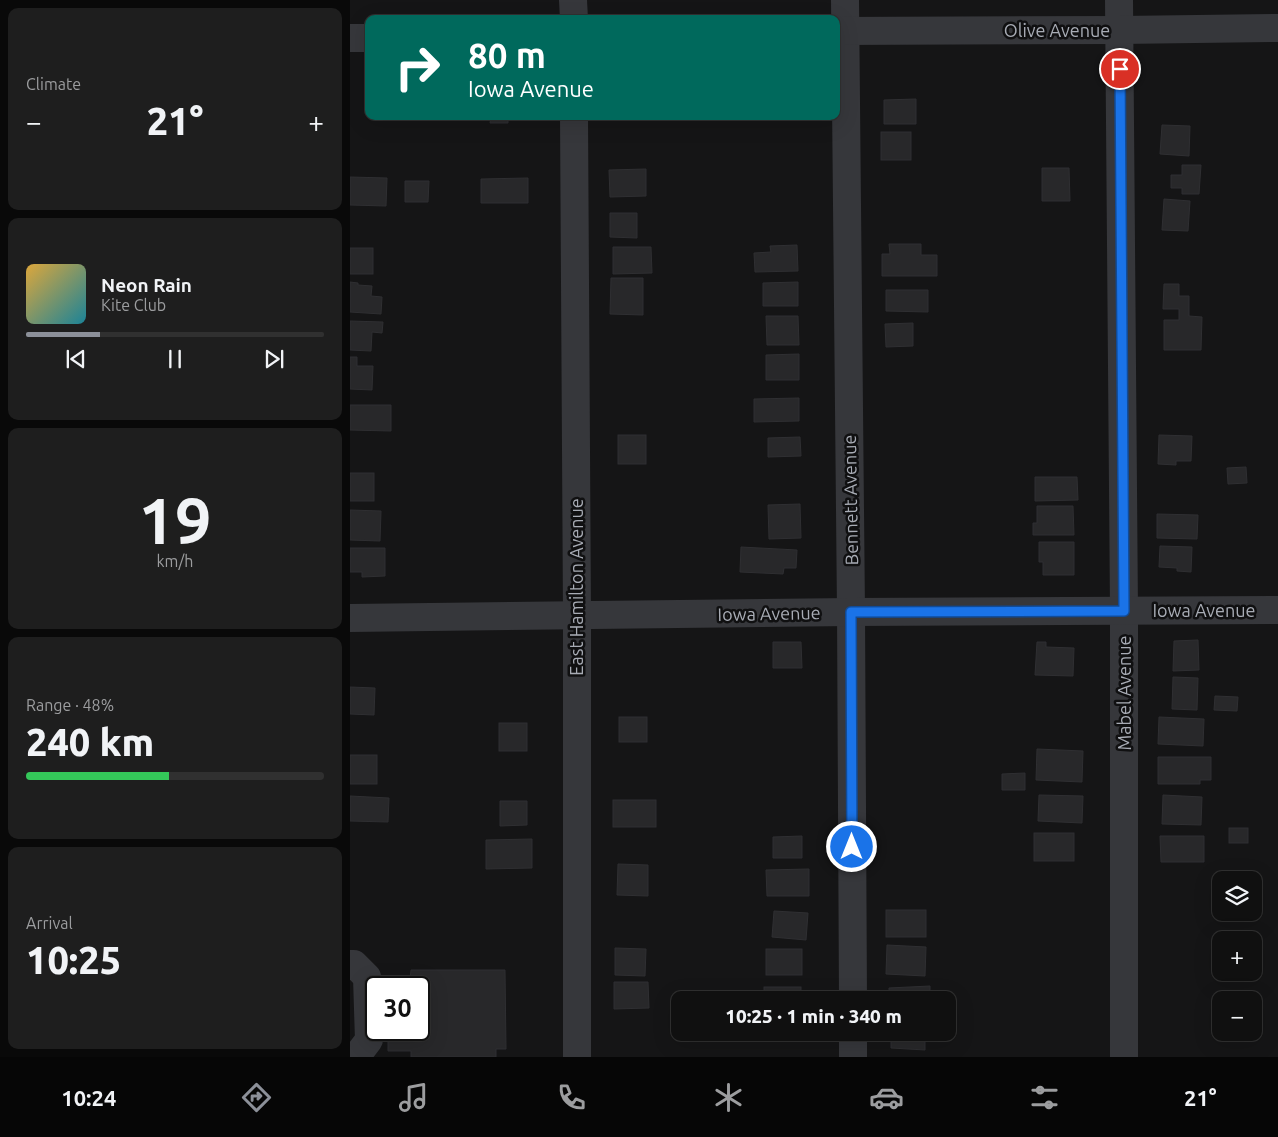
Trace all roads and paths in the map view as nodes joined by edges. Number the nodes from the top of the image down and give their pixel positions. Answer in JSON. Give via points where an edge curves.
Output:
{"nodes":[{"id":1,"x":573,"y":0,"type":"edge"},
{"id":2,"x":844,"y":0,"type":"edge"},
{"id":3,"x":1119,"y":0,"type":"edge"},
{"id":4,"x":574,"y":15,"type":"edge"},
{"id":5,"x":1278,"y":28,"type":"edge"},
{"id":6,"x":1120,"y":30,"type":"junction"},
{"id":7,"x":841,"y":31,"type":"edge"},
{"id":8,"x":350,"y":38,"type":"edge"},
{"id":9,"x":365,"y":38,"type":"edge"},
{"id":10,"x":574,"y":120,"type":"edge"},
{"id":11,"x":1278,"y":610,"type":"edge"},
{"id":12,"x":1124,"y":611,"type":"junction"},
{"id":13,"x":851,"y":612,"type":"junction"},
{"id":14,"x":577,"y":616,"type":"junction"},
{"id":15,"x":350,"y":618,"type":"edge"},
{"id":16,"x":350,"y":964,"type":"edge"},
{"id":17,"x":853,"y":991,"type":"edge"},
{"id":18,"x":853,"y":1041,"type":"edge"},
{"id":19,"x":356,"y":1057,"type":"edge"},
{"id":20,"x":577,"y":1057,"type":"edge"},
{"id":21,"x":853,"y":1057,"type":"edge"},
{"id":22,"x":1124,"y":1057,"type":"edge"}],
"edges":[{"from":1,"to":4,"type":"street"},
{"from":2,"to":7,"type":"street","name":"Bennett Avenue"},
{"from":3,"to":6,"type":"street","name":"Mabel Avenue"},
{"from":5,"to":6,"type":"street","name":"Olive Avenue"},
{"from":6,"to":7,"type":"street","name":"Olive Avenue"},
{"from":6,"to":12,"type":"street","name":"Mabel Avenue"},
{"from":7,"to":13,"type":"street","name":"Bennett Avenue"},
{"from":8,"to":9,"type":"street"},
{"from":10,"to":14,"type":"street","name":"East Hamilton Avenue"},
{"from":11,"to":12,"type":"street","name":"Iowa Avenue"},
{"from":12,"to":13,"type":"street","name":"Iowa Avenue"},
{"from":12,"to":22,"type":"street","name":"Mabel Avenue"},
{"from":13,"to":14,"type":"street","name":"Iowa Avenue"},
{"from":13,"to":17,"type":"street","name":"Bennett Avenue"},
{"from":14,"to":15,"type":"street","name":"Iowa Avenue"},
{"from":14,"to":20,"type":"street","name":"East Hamilton Avenue"},
{"from":16,"to":19,"type":"street","via":[[368,976],[369,1040]]},
{"from":18,"to":21,"type":"street"}]}
